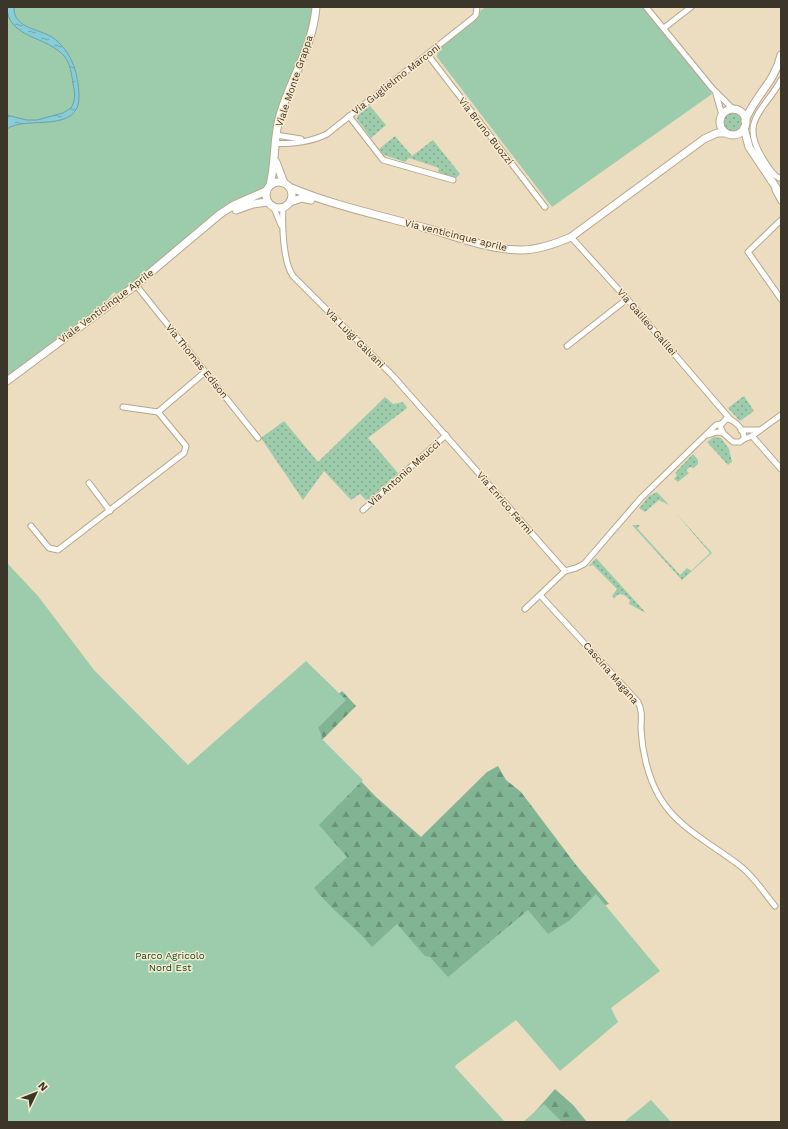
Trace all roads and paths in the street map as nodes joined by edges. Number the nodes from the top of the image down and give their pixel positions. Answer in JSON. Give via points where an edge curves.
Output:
{"nodes":[{"id":1,"x":316,"y":7,"type":"edge"},
{"id":2,"x":477,"y":7,"type":"edge"},
{"id":3,"x":646,"y":7,"type":"edge"},
{"id":4,"x":691,"y":7,"type":"edge"},
{"id":5,"x":664,"y":28,"type":"junction"},
{"id":6,"x":428,"y":55,"type":"junction"},
{"id":7,"x":781,"y":55,"type":"edge"},
{"id":8,"x":781,"y":80,"type":"edge"},
{"id":9,"x":712,"y":88,"type":"junction"},
{"id":10,"x":755,"y":101,"type":"junction"},
{"id":11,"x":735,"y":110,"type":"junction"},
{"id":12,"x":349,"y":116,"type":"junction"},
{"id":13,"x":721,"y":118,"type":"junction"},
{"id":14,"x":745,"y":125,"type":"junction"},
{"id":15,"x":725,"y":133,"type":"junction"},
{"id":16,"x":276,"y":135,"type":"junction"},
{"id":17,"x":734,"y":135,"type":"junction"},
{"id":18,"x":704,"y":139,"type":"junction"},
{"id":19,"x":306,"y":140,"type":"junction"},
{"id":20,"x":276,"y":143,"type":"junction"},
{"id":21,"x":749,"y":146,"type":"junction"},
{"id":22,"x":276,"y":156,"type":"junction"},
{"id":23,"x":780,"y":179,"type":"edge"},
{"id":24,"x":452,"y":180,"type":"dead end"},
{"id":25,"x":771,"y":182,"type":"junction"},
{"id":26,"x":287,"y":185,"type":"junction"},
{"id":27,"x":268,"y":188,"type":"junction"},
{"id":28,"x":781,"y":195,"type":"edge"},
{"id":29,"x":781,"y":201,"type":"edge"},
{"id":30,"x":267,"y":202,"type":"junction"},
{"id":31,"x":290,"y":202,"type":"junction"},
{"id":32,"x":344,"y":206,"type":"junction"},
{"id":33,"x":544,"y":207,"type":"dead end"},
{"id":34,"x":274,"y":208,"type":"junction"},
{"id":35,"x":283,"y":208,"type":"junction"},
{"id":36,"x":781,"y":220,"type":"edge"},
{"id":37,"x":203,"y":229,"type":"junction"},
{"id":38,"x":283,"y":232,"type":"junction"},
{"id":39,"x":571,"y":237,"type":"junction"},
{"id":40,"x":136,"y":285,"type":"junction"},
{"id":41,"x":627,"y":299,"type":"junction"},
{"id":42,"x":781,"y":299,"type":"edge"},
{"id":43,"x":567,"y":346,"type":"dead end"},
{"id":44,"x":205,"y":372,"type":"junction"},
{"id":45,"x":7,"y":381,"type":"edge"},
{"id":46,"x":123,"y":407,"type":"dead end"},
{"id":47,"x":722,"y":408,"type":"junction"},
{"id":48,"x":158,"y":412,"type":"junction"},
{"id":49,"x":781,"y":414,"type":"edge"},
{"id":50,"x":730,"y":419,"type":"junction"},
{"id":51,"x":722,"y":422,"type":"junction"},
{"id":52,"x":742,"y":430,"type":"junction"},
{"id":53,"x":760,"y":430,"type":"junction"},
{"id":54,"x":723,"y":433,"type":"junction"},
{"id":55,"x":707,"y":435,"type":"junction"},
{"id":56,"x":446,"y":436,"type":"junction"},
{"id":57,"x":752,"y":436,"type":"junction"},
{"id":58,"x":258,"y":438,"type":"dead end"},
{"id":59,"x":744,"y":439,"type":"junction"},
{"id":60,"x":781,"y":469,"type":"edge"},
{"id":61,"x":89,"y":483,"type":"dead end"},
{"id":62,"x":363,"y":510,"type":"dead end"},
{"id":63,"x":110,"y":511,"type":"junction"},
{"id":64,"x":31,"y":526,"type":"dead end"},
{"id":65,"x":565,"y":570,"type":"junction"},
{"id":66,"x":540,"y":594,"type":"junction"},
{"id":67,"x":525,"y":609,"type":"dead end"},
{"id":68,"x":775,"y":906,"type":"dead end"}],
"edges":[{"from":1,"to":16,"type":"street","name":"Viale Monte Grappa","via":[[305,54],[281,113]]},
{"from":2,"to":6,"type":"street","name":"Via Guglielmo Marconi","via":[[473,18]]},
{"from":3,"to":5,"type":"street"},
{"from":4,"to":5,"type":"street"},
{"from":5,"to":9,"type":"street"},
{"from":6,"to":12,"type":"street","name":"Via Guglielmo Marconi"},
{"from":6,"to":33,"type":"street","name":"Via Bruno Buozzi"},
{"from":7,"to":10,"type":"street","via":[[773,78]]},
{"from":8,"to":23,"type":"street","via":[[757,113],[752,130],[755,145],[773,175]]},
{"from":9,"to":11,"type":"street"},
{"from":9,"to":13,"type":"street","via":[[718,98]]},
{"from":10,"to":11,"type":"street"},
{"from":10,"to":14,"type":"street"},
{"from":11,"to":13,"type":"street","via":[[727,111]]},
{"from":11,"to":14,"type":"street","via":[[742,114]]},
{"from":12,"to":19,"type":"street","name":"Via Guglielmo Marconi","via":[[327,134]]},
{"from":12,"to":24,"type":"street","via":[[383,160]]},
{"from":13,"to":15,"type":"street","via":[[721,127]]},
{"from":13,"to":18,"type":"street","name":"Via venticinque aprile"},
{"from":14,"to":17,"type":"street","via":[[740,133]]},
{"from":14,"to":21,"type":"street"},
{"from":15,"to":17,"type":"street"},
{"from":15,"to":18,"type":"street","name":"Via venticinque aprile","via":[[717,133]]},
{"from":16,"to":19,"type":"street","name":"Via Guglielmo Marconi"},
{"from":16,"to":20,"type":"street","name":"Viale Monte Grappa"},
{"from":17,"to":21,"type":"street"},
{"from":18,"to":39,"type":"street","name":"Via venticinque aprile"},
{"from":19,"to":20,"type":"street","name":"Via Guglielmo Marconi","via":[[289,144]]},
{"from":20,"to":22,"type":"street","name":"Viale Monte Grappa"},
{"from":21,"to":25,"type":"street"},
{"from":22,"to":26,"type":"street","name":"Viale Monte Grappa","via":[[277,167]]},
{"from":22,"to":27,"type":"street","name":"Viale Monte Grappa"},
{"from":25,"to":28,"type":"street"},
{"from":25,"to":29,"type":"street"},
{"from":26,"to":27,"type":"street","via":[[276,182]]},
{"from":26,"to":31,"type":"street","via":[[292,194]]},
{"from":26,"to":32,"type":"street","name":"Via venticinque aprile"},
{"from":27,"to":30,"type":"street"},
{"from":27,"to":37,"type":"street","name":"Viale Venticinque Aprile","via":[[224,211]]},
{"from":30,"to":34,"type":"street"},
{"from":30,"to":37,"type":"street","name":"Viale Venticinque Aprile","via":[[239,208]]},
{"from":31,"to":32,"type":"street","name":"Via venticinque aprile","via":[[302,198]]},
{"from":31,"to":35,"type":"street"},
{"from":32,"to":39,"type":"street","name":"Via venticinque aprile","via":[[511,249],[542,248]]},
{"from":34,"to":35,"type":"street"},
{"from":34,"to":38,"type":"street","name":"Via Luigi Galvani"},
{"from":35,"to":38,"type":"street","name":"Via Luigi Galvani"},
{"from":36,"to":42,"type":"street","via":[[748,252]]},
{"from":37,"to":40,"type":"street","name":"Viale Venticinque Aprile"},
{"from":38,"to":56,"type":"street","name":"Via Luigi Galvani","via":[[288,268],[293,276],[393,376]]},
{"from":39,"to":41,"type":"street","name":"Via Galileo Galilei"},
{"from":40,"to":44,"type":"street","name":"Via Thomas Edison"},
{"from":40,"to":45,"type":"street","name":"Viale Venticinque Aprile"},
{"from":41,"to":43,"type":"street"},
{"from":41,"to":47,"type":"street","name":"Via Galileo Galilei"},
{"from":44,"to":48,"type":"street"},
{"from":44,"to":58,"type":"street","name":"Via Thomas Edison"},
{"from":46,"to":48,"type":"street"},
{"from":47,"to":50,"type":"street","name":"Via Galileo Galilei"},
{"from":47,"to":51,"type":"street"},
{"from":48,"to":63,"type":"street","via":[[186,446],[185,450]]},
{"from":49,"to":53,"type":"street"},
{"from":50,"to":51,"type":"street"},
{"from":50,"to":52,"type":"street","name":"Via Galileo Galilei"},
{"from":51,"to":54,"type":"street"},
{"from":51,"to":55,"type":"street"},
{"from":52,"to":53,"type":"street"},
{"from":52,"to":59,"type":"street"},
{"from":53,"to":57,"type":"street"},
{"from":54,"to":55,"type":"street"},
{"from":54,"to":59,"type":"street","via":[[735,443]]},
{"from":55,"to":65,"type":"street","via":[[640,498],[584,564]]},
{"from":56,"to":62,"type":"street","name":"Via Antonio Meucci"},
{"from":56,"to":65,"type":"street","name":"Via Enrico Fermi"},
{"from":57,"to":59,"type":"street"},
{"from":57,"to":60,"type":"street"},
{"from":61,"to":63,"type":"street"},
{"from":63,"to":64,"type":"street","via":[[58,550],[49,548]]},
{"from":65,"to":66,"type":"street"},
{"from":66,"to":67,"type":"street"},
{"from":66,"to":68,"type":"street","name":"Cascina Magana","via":[[638,702],[642,714],[644,752],[659,798],[684,825],[740,865]]}]}
